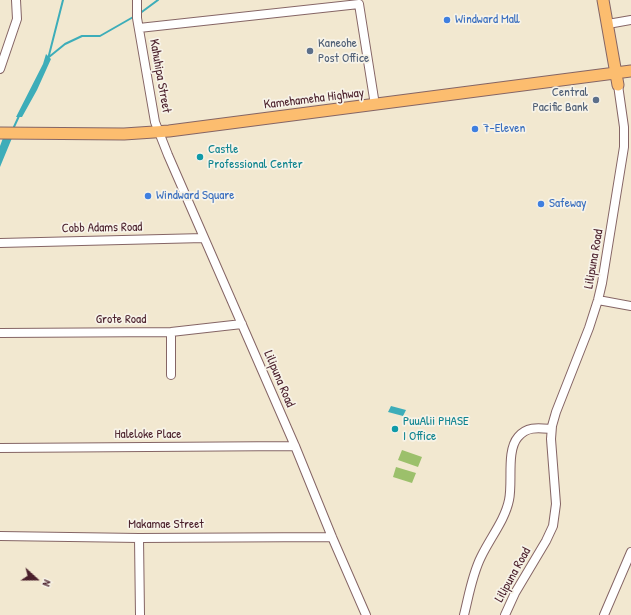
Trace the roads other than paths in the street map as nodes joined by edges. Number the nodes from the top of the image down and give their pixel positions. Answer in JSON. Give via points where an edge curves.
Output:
{"nodes":[{"id":1,"x":16,"y":0,"type":"edge"},
{"id":2,"x":603,"y":0,"type":"edge"},
{"id":3,"x":137,"y":2,"type":"edge"},
{"id":4,"x":631,"y":20,"type":"edge"},
{"id":5,"x":608,"y":24,"type":"junction"},
{"id":6,"x":139,"y":28,"type":"junction"},
{"id":7,"x":0,"y":69,"type":"edge"},
{"id":8,"x":631,"y":71,"type":"edge"},
{"id":9,"x":616,"y":73,"type":"junction"},
{"id":10,"x":618,"y":85,"type":"joint"},
{"id":11,"x":375,"y":105,"type":"junction"},
{"id":12,"x":628,"y":126,"type":"edge"},
{"id":13,"x":160,"y":132,"type":"junction"},
{"id":14,"x":8,"y":133,"type":"edge"},
{"id":15,"x":168,"y":155,"type":"joint"},
{"id":16,"x":204,"y":238,"type":"junction"},
{"id":17,"x":0,"y":243,"type":"edge"},
{"id":18,"x":598,"y":300,"type":"junction"},
{"id":19,"x":631,"y":306,"type":"edge"},
{"id":20,"x":242,"y":324,"type":"junction"},
{"id":21,"x":171,"y":332,"type":"junction"},
{"id":22,"x":0,"y":333,"type":"edge"},
{"id":23,"x":171,"y":375,"type":"dead end"},
{"id":24,"x":551,"y":429,"type":"junction"},
{"id":25,"x":295,"y":446,"type":"junction"},
{"id":26,"x":0,"y":448,"type":"edge"},
{"id":27,"x":0,"y":536,"type":"edge"},
{"id":28,"x":332,"y":537,"type":"junction"},
{"id":29,"x":139,"y":538,"type":"junction"},
{"id":30,"x":631,"y":552,"type":"edge"},
{"id":31,"x":606,"y":614,"type":"edge"},
{"id":32,"x":140,"y":615,"type":"edge"},
{"id":33,"x":366,"y":615,"type":"edge"},
{"id":34,"x":464,"y":615,"type":"edge"},
{"id":35,"x":505,"y":615,"type":"edge"}],
"edges":[{"from":1,"to":7,"type":"street","via":[[17,19]]},
{"from":2,"to":5,"type":"main road"},
{"from":3,"to":6,"type":"street","name":"Kahuhipa Street"},
{"from":4,"to":5,"type":"street"},
{"from":5,"to":9,"type":"main road"},
{"from":6,"to":11,"type":"street","via":[[359,4]]},
{"from":6,"to":13,"type":"street","name":"Kahuhipa Street","via":[[155,122]]},
{"from":8,"to":9,"type":"main road","name":"Kamehameha Highway"},
{"from":9,"to":10,"type":"main road"},
{"from":9,"to":11,"type":"main road","name":"Kamehameha Highway"},
{"from":10,"to":12,"type":"street","name":"Lilipuna Road"},
{"from":11,"to":13,"type":"main road","name":"Kamehameha Highway"},
{"from":12,"to":18,"type":"street","name":"Lilipuna Road"},
{"from":13,"to":14,"type":"main road","name":"Kamehameha Highway"},
{"from":13,"to":15,"type":"street","name":"Kahuhipa Street"},
{"from":15,"to":16,"type":"street","name":"Lilipuna Road"},
{"from":16,"to":17,"type":"street","name":"Cobb Adams Road"},
{"from":16,"to":20,"type":"street","name":"Lilipuna Road"},
{"from":18,"to":19,"type":"street"},
{"from":18,"to":24,"type":"street","name":"Lilipuna Road"},
{"from":20,"to":21,"type":"street","name":"Grote Road"},
{"from":20,"to":25,"type":"street","name":"Lilipuna Road"},
{"from":21,"to":22,"type":"street","name":"Grote Road"},
{"from":21,"to":23,"type":"street"},
{"from":24,"to":34,"type":"street","via":[[529,429],[514,443],[508,505],[478,565]]},
{"from":24,"to":35,"type":"street","name":"Lilipuna Road","via":[[556,504],[554,522],[546,542],[515,593]]},
{"from":25,"to":26,"type":"street","name":"Haleloke Place"},
{"from":25,"to":28,"type":"street","name":"Lilipuna Road"},
{"from":27,"to":29,"type":"street","name":"Makamae Street"},
{"from":28,"to":29,"type":"street","name":"Makamae Street"},
{"from":28,"to":33,"type":"street","name":"Lilipuna Road"},
{"from":29,"to":32,"type":"street"},
{"from":30,"to":31,"type":"street"}]}
